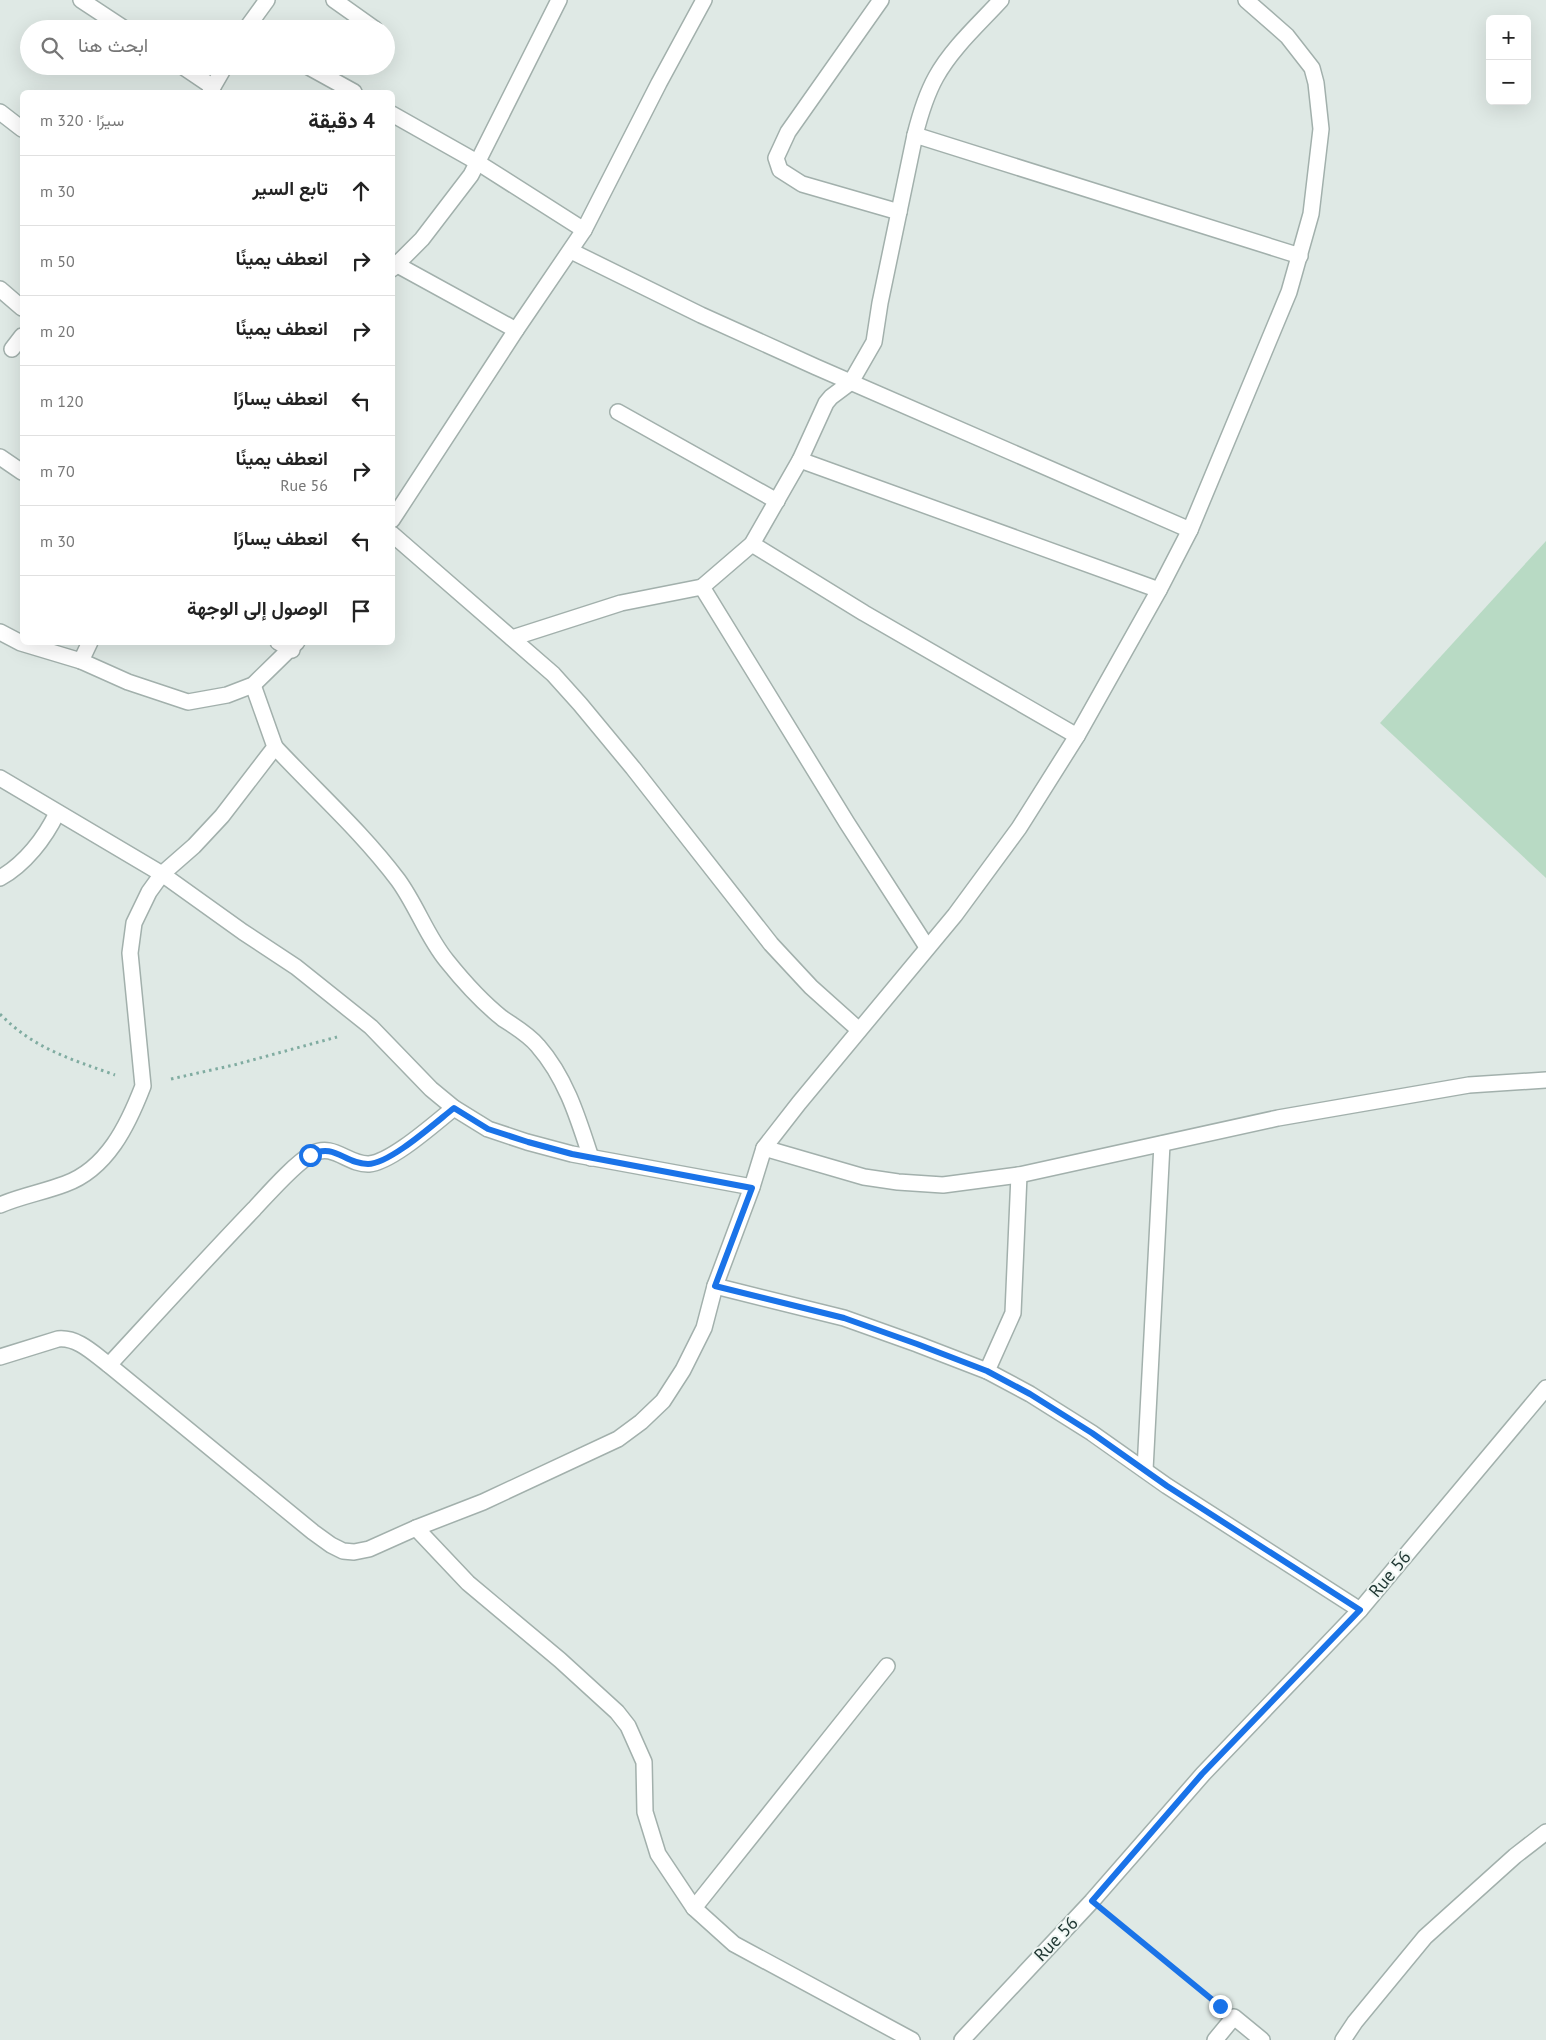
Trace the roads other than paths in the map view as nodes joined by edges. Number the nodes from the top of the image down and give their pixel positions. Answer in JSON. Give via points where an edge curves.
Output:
{"nodes":[{"id":1,"x":81,"y":0,"type":"edge"},
{"id":2,"x":268,"y":0,"type":"edge"},
{"id":3,"x":334,"y":0,"type":"edge"},
{"id":4,"x":559,"y":0,"type":"edge"},
{"id":5,"x":704,"y":0,"type":"edge"},
{"id":6,"x":880,"y":0,"type":"edge"},
{"id":7,"x":1001,"y":0,"type":"edge"},
{"id":8,"x":1246,"y":0,"type":"edge"},
{"id":9,"x":111,"y":20,"type":"edge"},
{"id":10,"x":253,"y":20,"type":"edge"},
{"id":11,"x":362,"y":20,"type":"edge"},
{"id":12,"x":193,"y":75,"type":"edge"},
{"id":13,"x":220,"y":75,"type":"edge"},
{"id":14,"x":324,"y":75,"type":"edge"},
{"id":15,"x":212,"y":90,"type":"edge"},
{"id":16,"x":350,"y":90,"type":"edge"},
{"id":17,"x":0,"y":112,"type":"edge"},
{"id":18,"x":395,"y":116,"type":"edge"},
{"id":19,"x":20,"y":127,"type":"edge"},
{"id":20,"x":915,"y":135,"type":"junction"},
{"id":21,"x":477,"y":162,"type":"junction"},
{"id":22,"x":899,"y":212,"type":"junction"},
{"id":23,"x":584,"y":230,"type":"junction"},
{"id":24,"x":571,"y":251,"type":"junction"},
{"id":25,"x":1300,"y":256,"type":"junction"},
{"id":26,"x":395,"y":264,"type":"edge"},
{"id":27,"x":395,"y":266,"type":"edge"},
{"id":28,"x":0,"y":289,"type":"edge"},
{"id":29,"x":20,"y":306,"type":"edge"},
{"id":30,"x":516,"y":330,"type":"junction"},
{"id":31,"x":20,"y":338,"type":"edge"},
{"id":32,"x":12,"y":348,"type":"dead end"},
{"id":33,"x":851,"y":382,"type":"junction"},
{"id":34,"x":618,"y":412,"type":"dead end"},
{"id":35,"x":0,"y":457,"type":"edge"},
{"id":36,"x":800,"y":460,"type":"junction"},
{"id":37,"x":20,"y":471,"type":"edge"},
{"id":38,"x":777,"y":501,"type":"junction"},
{"id":39,"x":395,"y":515,"type":"edge"},
{"id":40,"x":1190,"y":530,"type":"junction"},
{"id":41,"x":395,"y":537,"type":"edge"},
{"id":42,"x":752,"y":544,"type":"junction"},
{"id":43,"x":702,"y":587,"type":"junction"},
{"id":44,"x":1159,"y":590,"type":"junction"},
{"id":45,"x":0,"y":632,"type":"edge"},
{"id":46,"x":512,"y":638,"type":"junction"},
{"id":47,"x":20,"y":642,"type":"edge"},
{"id":48,"x":28,"y":645,"type":"edge"},
{"id":49,"x":89,"y":645,"type":"edge"},
{"id":50,"x":289,"y":645,"type":"edge"},
{"id":51,"x":81,"y":662,"type":"junction"},
{"id":52,"x":254,"y":685,"type":"junction"},
{"id":53,"x":1077,"y":736,"type":"junction"},
{"id":54,"x":275,"y":746,"type":"junction"},
{"id":55,"x":0,"y":778,"type":"edge"},
{"id":56,"x":56,"y":813,"type":"junction"},
{"id":57,"x":162,"y":874,"type":"junction"},
{"id":58,"x":0,"y":878,"type":"edge"},
{"id":59,"x":927,"y":947,"type":"junction"},
{"id":60,"x":860,"y":1030,"type":"junction"},
{"id":61,"x":1546,"y":1080,"type":"edge"},
{"id":62,"x":454,"y":1108,"type":"junction"},
{"id":63,"x":1162,"y":1144,"type":"junction"},
{"id":64,"x":764,"y":1148,"type":"junction"},
{"id":65,"x":591,"y":1158,"type":"junction"},
{"id":66,"x":1019,"y":1175,"type":"junction"},
{"id":67,"x":752,"y":1188,"type":"junction"},
{"id":68,"x":0,"y":1205,"type":"edge"},
{"id":69,"x":715,"y":1286,"type":"junction"},
{"id":70,"x":0,"y":1357,"type":"edge"},
{"id":71,"x":109,"y":1365,"type":"junction"},
{"id":72,"x":987,"y":1371,"type":"junction"},
{"id":73,"x":1546,"y":1388,"type":"edge"},
{"id":74,"x":1145,"y":1470,"type":"junction"},
{"id":75,"x":416,"y":1528,"type":"junction"},
{"id":76,"x":1360,"y":1610,"type":"junction"},
{"id":77,"x":887,"y":1666,"type":"dead end"},
{"id":78,"x":1546,"y":1832,"type":"edge"},
{"id":79,"x":694,"y":1908,"type":"junction"},
{"id":80,"x":912,"y":2040,"type":"edge"},
{"id":81,"x":962,"y":2040,"type":"edge"},
{"id":82,"x":1215,"y":2040,"type":"edge"},
{"id":83,"x":1262,"y":2040,"type":"edge"},
{"id":84,"x":1343,"y":2040,"type":"edge"}],
"edges":[{"from":1,"to":9,"type":"street"},
{"from":2,"to":10,"type":"street"},
{"from":3,"to":11,"type":"street"},
{"from":4,"to":21,"type":"street"},
{"from":5,"to":23,"type":"street"},
{"from":6,"to":22,"type":"street","via":[[788,132],[776,158],[780,170],[802,184]]},
{"from":7,"to":20,"type":"street","via":[[954,51],[936,76]]},
{"from":8,"to":25,"type":"street","via":[[1287,36],[1312,68],[1316,82],[1321,129],[1317,173],[1312,214]]},
{"from":12,"to":15,"type":"street"},
{"from":13,"to":15,"type":"street"},
{"from":14,"to":16,"type":"street"},
{"from":17,"to":19,"type":"street"},
{"from":18,"to":21,"type":"street"},
{"from":20,"to":22,"type":"street"},
{"from":20,"to":25,"type":"street"},
{"from":21,"to":23,"type":"street"},
{"from":21,"to":26,"type":"street","via":[[472,175],[422,239]]},
{"from":22,"to":33,"type":"street","via":[[874,342]]},
{"from":23,"to":24,"type":"street"},
{"from":24,"to":30,"type":"street"},
{"from":24,"to":33,"type":"street","via":[[701,315]]},
{"from":25,"to":40,"type":"street","via":[[1289,292]]},
{"from":27,"to":30,"type":"street"},
{"from":28,"to":29,"type":"street"},
{"from":30,"to":39,"type":"street"},
{"from":31,"to":32,"type":"street"},
{"from":33,"to":36,"type":"street","via":[[826,403]]},
{"from":33,"to":40,"type":"street"},
{"from":34,"to":38,"type":"street"},
{"from":35,"to":37,"type":"street"},
{"from":36,"to":38,"type":"street"},
{"from":36,"to":44,"type":"street"},
{"from":38,"to":42,"type":"street"},
{"from":40,"to":44,"type":"street"},
{"from":41,"to":46,"type":"street"},
{"from":42,"to":43,"type":"street"},
{"from":42,"to":53,"type":"street"},
{"from":43,"to":46,"type":"street","via":[[621,603]]},
{"from":43,"to":59,"type":"street"},
{"from":44,"to":53,"type":"street"},
{"from":45,"to":47,"type":"street"},
{"from":46,"to":60,"type":"street","via":[[580,704],[694,843],[771,944],[811,987]]},
{"from":48,"to":51,"type":"street"},
{"from":49,"to":51,"type":"street"},
{"from":50,"to":52,"type":"street"},
{"from":51,"to":52,"type":"street","via":[[188,702],[227,695]]},
{"from":52,"to":54,"type":"street"},
{"from":53,"to":59,"type":"street","via":[[1019,828],[955,915]]},
{"from":54,"to":57,"type":"street","via":[[222,816]]},
{"from":54,"to":65,"type":"street","via":[[352,826],[399,882],[439,952],[459,976],[502,1018],[537,1044],[550,1061],[573,1105]]},
{"from":55,"to":56,"type":"street"},
{"from":56,"to":57,"type":"street"},
{"from":56,"to":58,"type":"street","via":[[50,827],[29,854]]},
{"from":57,"to":62,"type":"street","via":[[296,966],[371,1027]]},
{"from":57,"to":68,"type":"street","via":[[134,923],[130,953],[143,1086],[136,1105],[112,1147],[88,1174]]},
{"from":59,"to":60,"type":"street"},
{"from":60,"to":64,"type":"street"},
{"from":61,"to":63,"type":"street","via":[[1469,1086],[1278,1118]]},
{"from":62,"to":65,"type":"street","via":[[488,1129]]},
{"from":62,"to":71,"type":"street","via":[[380,1161],[369,1164],[357,1162],[328,1150],[310,1155],[234,1229]]},
{"from":63,"to":66,"type":"street"},
{"from":63,"to":74,"type":"street"},
{"from":64,"to":66,"type":"street","via":[[864,1177],[898,1182],[943,1185]]},
{"from":64,"to":67,"type":"street"},
{"from":65,"to":67,"type":"street"},
{"from":66,"to":72,"type":"street","via":[[1013,1313]]},
{"from":67,"to":69,"type":"street"},
{"from":69,"to":72,"type":"street","via":[[844,1318]]},
{"from":69,"to":75,"type":"street","via":[[704,1328],[691,1356],[663,1401],[642,1422],[610,1442],[482,1502]]},
{"from":70,"to":71,"type":"street","via":[[67,1338]]},
{"from":71,"to":75,"type":"street","via":[[331,1545],[349,1551],[369,1549]]},
{"from":72,"to":74,"type":"street","via":[[1030,1394]]},
{"from":73,"to":76,"type":"street","name":"Rue 56"},
{"from":74,"to":76,"type":"street"},
{"from":75,"to":79,"type":"street","via":[[468,1583],[560,1660],[628,1726],[644,1762],[645,1812],[658,1854]]},
{"from":76,"to":81,"type":"street","name":"Rue 56","via":[[1202,1774],[1092,1901]]},
{"from":77,"to":79,"type":"street"},
{"from":78,"to":84,"type":"street","via":[[1425,1937]]},
{"from":79,"to":80,"type":"street","via":[[734,1944]]},
{"from":82,"to":83,"type":"street","via":[[1234,2017]]}]}
